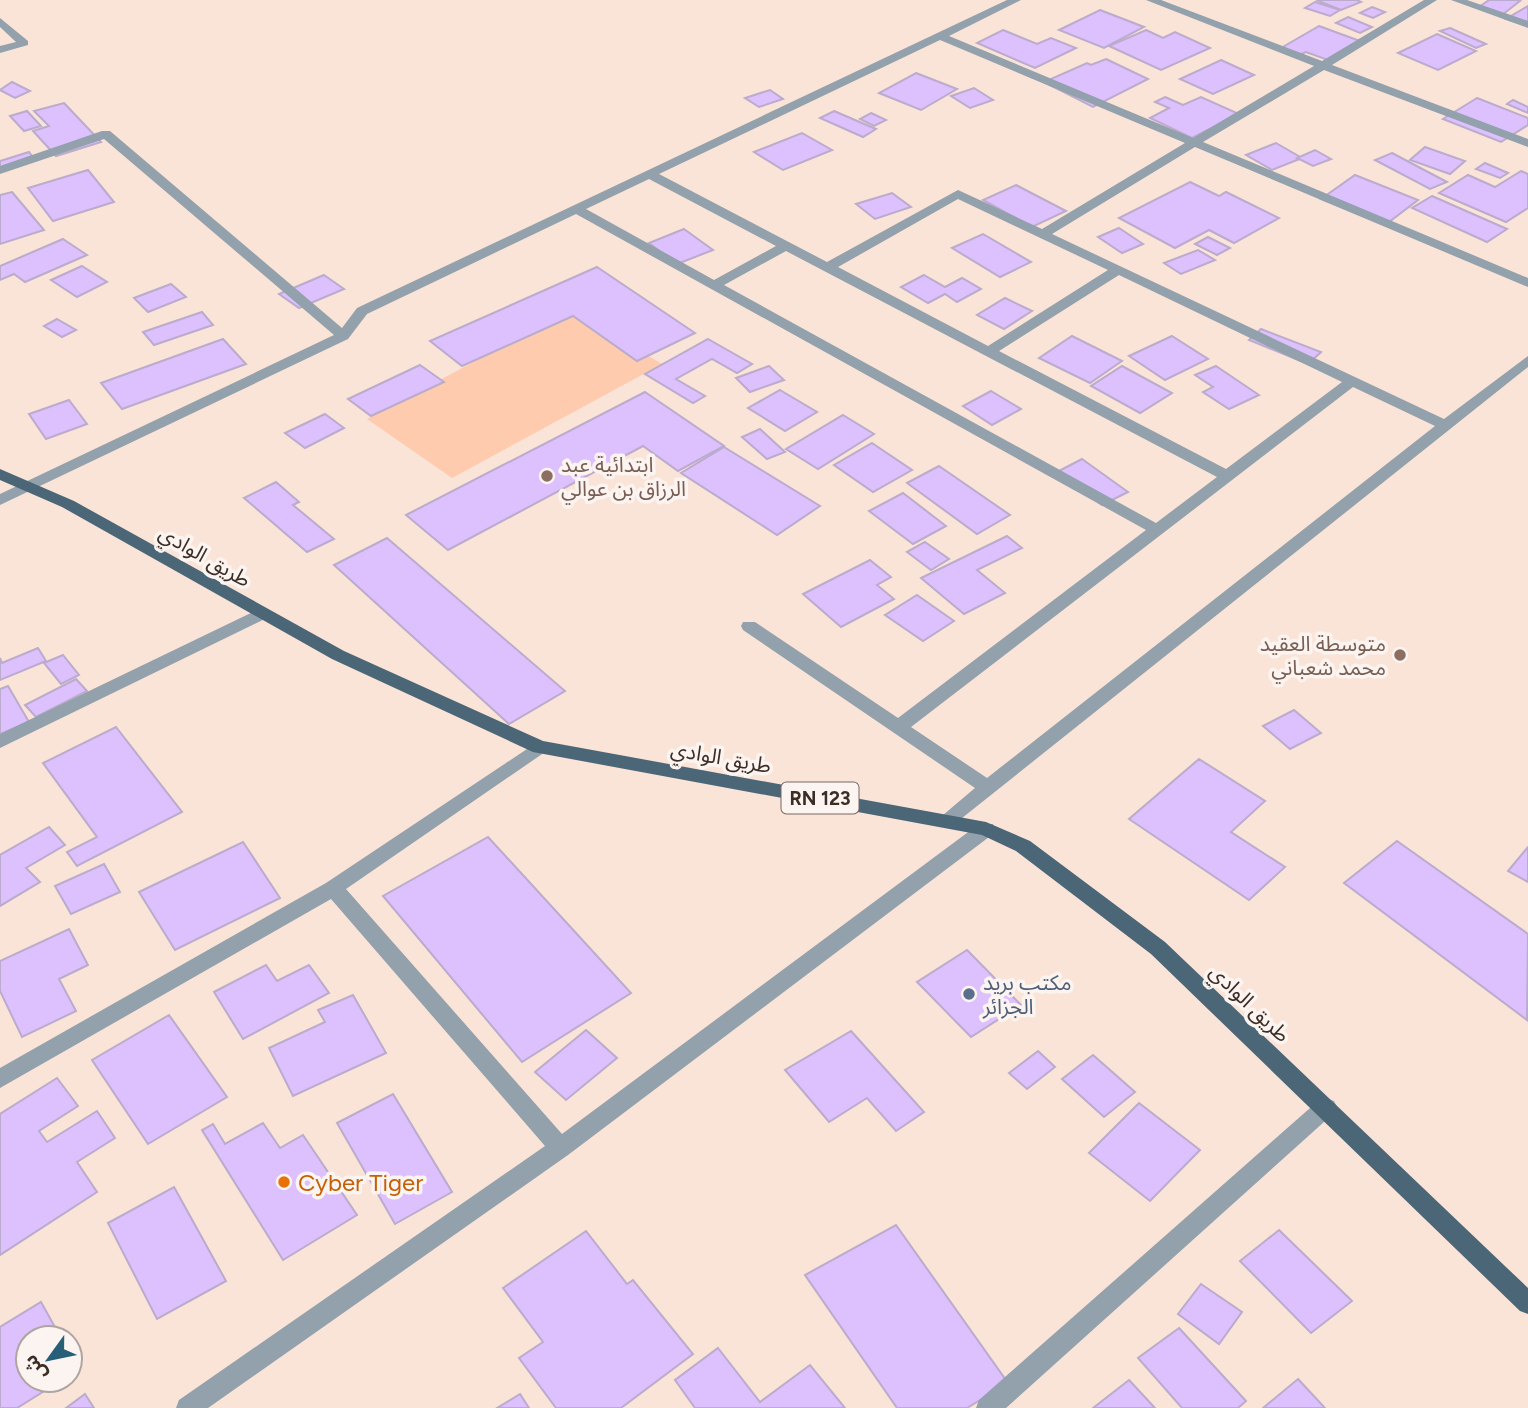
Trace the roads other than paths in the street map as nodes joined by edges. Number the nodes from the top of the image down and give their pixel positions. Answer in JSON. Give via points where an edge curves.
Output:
{"nodes":[{"id":1,"x":1016,"y":0,"type":"edge"},
{"id":2,"x":1151,"y":0,"type":"edge"},
{"id":3,"x":1432,"y":0,"type":"edge"},
{"id":4,"x":1456,"y":0,"type":"edge"},
{"id":5,"x":0,"y":21,"type":"edge"},
{"id":6,"x":1528,"y":25,"type":"edge"},
{"id":7,"x":940,"y":36,"type":"junction"},
{"id":8,"x":0,"y":50,"type":"edge"},
{"id":9,"x":1323,"y":65,"type":"junction"},
{"id":10,"x":1194,"y":143,"type":"junction"},
{"id":11,"x":1528,"y":143,"type":"edge"},
{"id":12,"x":0,"y":170,"type":"edge"},
{"id":13,"x":649,"y":174,"type":"junction"},
{"id":14,"x":576,"y":209,"type":"junction"},
{"id":15,"x":1042,"y":234,"type":"junction"},
{"id":16,"x":786,"y":246,"type":"junction"},
{"id":17,"x":828,"y":267,"type":"junction"},
{"id":18,"x":1118,"y":270,"type":"junction"},
{"id":19,"x":1528,"y":284,"type":"edge"},
{"id":20,"x":714,"y":285,"type":"junction"},
{"id":21,"x":343,"y":336,"type":"junction"},
{"id":22,"x":988,"y":352,"type":"junction"},
{"id":23,"x":1528,"y":360,"type":"edge"},
{"id":24,"x":1352,"y":381,"type":"junction"},
{"id":25,"x":1446,"y":425,"type":"junction"},
{"id":26,"x":0,"y":474,"type":"edge"},
{"id":27,"x":1227,"y":476,"type":"junction"},
{"id":28,"x":31,"y":487,"type":"junction"},
{"id":29,"x":0,"y":500,"type":"edge"},
{"id":30,"x":1157,"y":530,"type":"junction"},
{"id":31,"x":261,"y":614,"type":"junction"},
{"id":32,"x":749,"y":626,"type":"dead end"},
{"id":33,"x":899,"y":727,"type":"junction"},
{"id":34,"x":0,"y":742,"type":"edge"},
{"id":35,"x":539,"y":747,"type":"junction"},
{"id":36,"x":989,"y":788,"type":"junction"},
{"id":37,"x":945,"y":821,"type":"junction"},
{"id":38,"x":986,"y":829,"type":"junction"},
{"id":39,"x":334,"y":888,"type":"junction"},
{"id":40,"x":0,"y":1079,"type":"edge"},
{"id":41,"x":1326,"y":1107,"type":"junction"},
{"id":42,"x":560,"y":1148,"type":"junction"},
{"id":43,"x":1528,"y":1303,"type":"edge"},
{"id":44,"x":188,"y":1408,"type":"edge"},
{"id":45,"x":988,"y":1408,"type":"edge"}],
"edges":[{"from":1,"to":7,"type":"street"},
{"from":2,"to":9,"type":"street"},
{"from":3,"to":9,"type":"street"},
{"from":4,"to":6,"type":"street"},
{"from":5,"to":8,"type":"street","via":[[24,43]]},
{"from":7,"to":10,"type":"street"},
{"from":7,"to":13,"type":"street"},
{"from":9,"to":10,"type":"street"},
{"from":9,"to":11,"type":"street"},
{"from":10,"to":15,"type":"street"},
{"from":10,"to":19,"type":"street"},
{"from":12,"to":21,"type":"street","via":[[106,134]]},
{"from":13,"to":14,"type":"street"},
{"from":13,"to":16,"type":"street"},
{"from":14,"to":20,"type":"street"},
{"from":14,"to":21,"type":"street","via":[[362,311]]},
{"from":15,"to":17,"type":"street","via":[[958,194]]},
{"from":15,"to":18,"type":"street"},
{"from":16,"to":17,"type":"street"},
{"from":16,"to":20,"type":"street"},
{"from":17,"to":22,"type":"street"},
{"from":18,"to":22,"type":"street"},
{"from":18,"to":24,"type":"street"},
{"from":20,"to":30,"type":"street"},
{"from":21,"to":28,"type":"street"},
{"from":22,"to":27,"type":"street"},
{"from":23,"to":25,"type":"street"},
{"from":24,"to":25,"type":"street"},
{"from":24,"to":27,"type":"street"},
{"from":25,"to":36,"type":"street"},
{"from":26,"to":28,"type":"main road","name":"طريق الوادي","number":"RN 123"},
{"from":27,"to":30,"type":"street"},
{"from":28,"to":29,"type":"street"},
{"from":28,"to":31,"type":"main road","name":"طريق الوادي","number":"RN 123"},
{"from":30,"to":33,"type":"street"},
{"from":31,"to":34,"type":"street"},
{"from":31,"to":35,"type":"main road","name":"طريق الوادي","number":"RN 123","via":[[338,655]]},
{"from":32,"to":33,"type":"street"},
{"from":33,"to":36,"type":"street"},
{"from":35,"to":37,"type":"main road","name":"طريق الوادي","number":"RN 123"},
{"from":35,"to":39,"type":"street"},
{"from":36,"to":37,"type":"street"},
{"from":37,"to":38,"type":"main road","name":"طريق الوادي","number":"RN 123"},
{"from":38,"to":41,"type":"main road","name":"طريق الوادي","number":"RN 123","via":[[1023,846],[1158,948]]},
{"from":38,"to":42,"type":"street"},
{"from":39,"to":40,"type":"street"},
{"from":39,"to":42,"type":"street"},
{"from":41,"to":43,"type":"main road","name":"طريق الوادي","number":"RN 123"},
{"from":41,"to":45,"type":"street"},
{"from":42,"to":44,"type":"street"}]}
